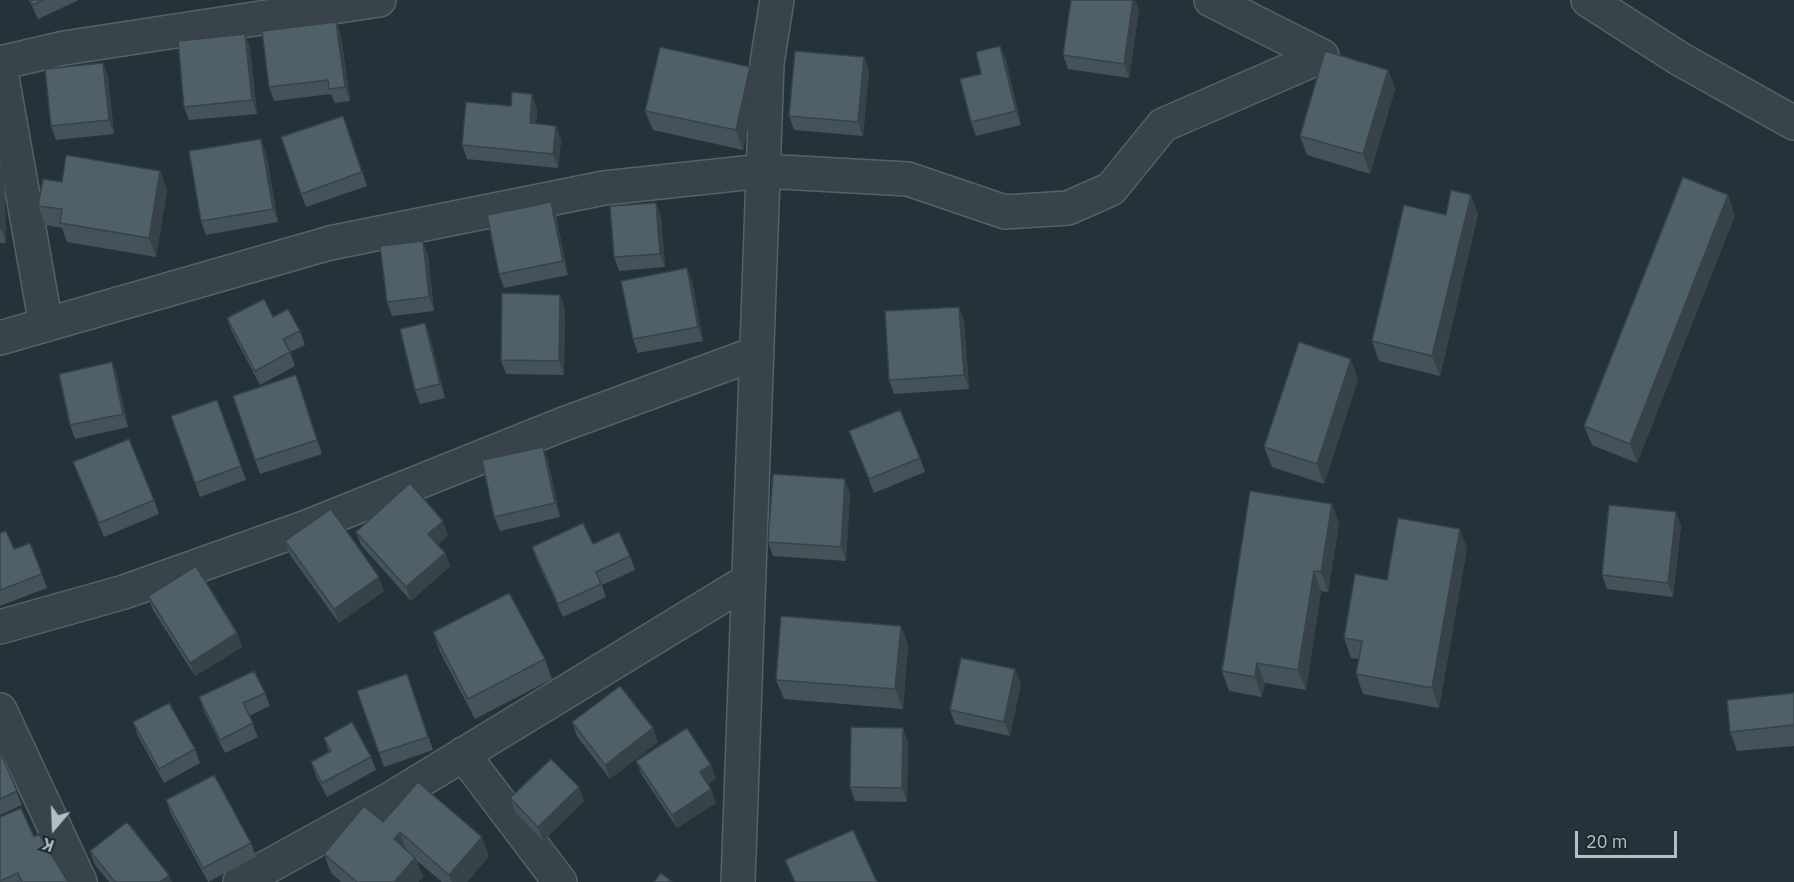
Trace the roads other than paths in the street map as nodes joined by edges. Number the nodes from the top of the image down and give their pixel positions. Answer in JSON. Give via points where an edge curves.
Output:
{"nodes":[{"id":1,"x":379,"y":0,"type":"edge"},
{"id":2,"x":777,"y":0,"type":"edge"},
{"id":3,"x":1211,"y":0,"type":"edge"},
{"id":4,"x":1588,"y":0,"type":"edge"},
{"id":5,"x":0,"y":64,"type":"edge"},
{"id":6,"x":1794,"y":123,"type":"edge"},
{"id":7,"x":763,"y":171,"type":"junction"},
{"id":8,"x":46,"y":325,"type":"junction"},
{"id":9,"x":0,"y":338,"type":"edge"},
{"id":10,"x":757,"y":352,"type":"junction"},
{"id":11,"x":749,"y":580,"type":"junction"},
{"id":12,"x":0,"y":627,"type":"edge"},
{"id":13,"x":0,"y":710,"type":"edge"},
{"id":14,"x":464,"y":754,"type":"junction"},
{"id":15,"x":80,"y":882,"type":"edge"},
{"id":16,"x":240,"y":882,"type":"edge"},
{"id":17,"x":560,"y":882,"type":"edge"},
{"id":18,"x":738,"y":882,"type":"edge"}],
"edges":[{"from":1,"to":5,"type":"street","via":[[64,48]]},
{"from":2,"to":7,"type":"street","via":[[767,63]]},
{"from":3,"to":7,"type":"street","via":[[1322,56],[1163,125],[1111,189],[1068,208],[1005,212],[908,179]]},
{"from":4,"to":6,"type":"street","via":[[1680,59]]},
{"from":5,"to":8,"type":"street"},
{"from":7,"to":8,"type":"street","via":[[604,188],[330,243]]},
{"from":7,"to":10,"type":"street"},
{"from":8,"to":9,"type":"street"},
{"from":10,"to":11,"type":"street"},
{"from":10,"to":12,"type":"street","via":[[304,528],[124,592]]},
{"from":11,"to":14,"type":"street"},
{"from":11,"to":18,"type":"street"},
{"from":13,"to":15,"type":"street"},
{"from":14,"to":16,"type":"street"},
{"from":14,"to":17,"type":"street"}]}
